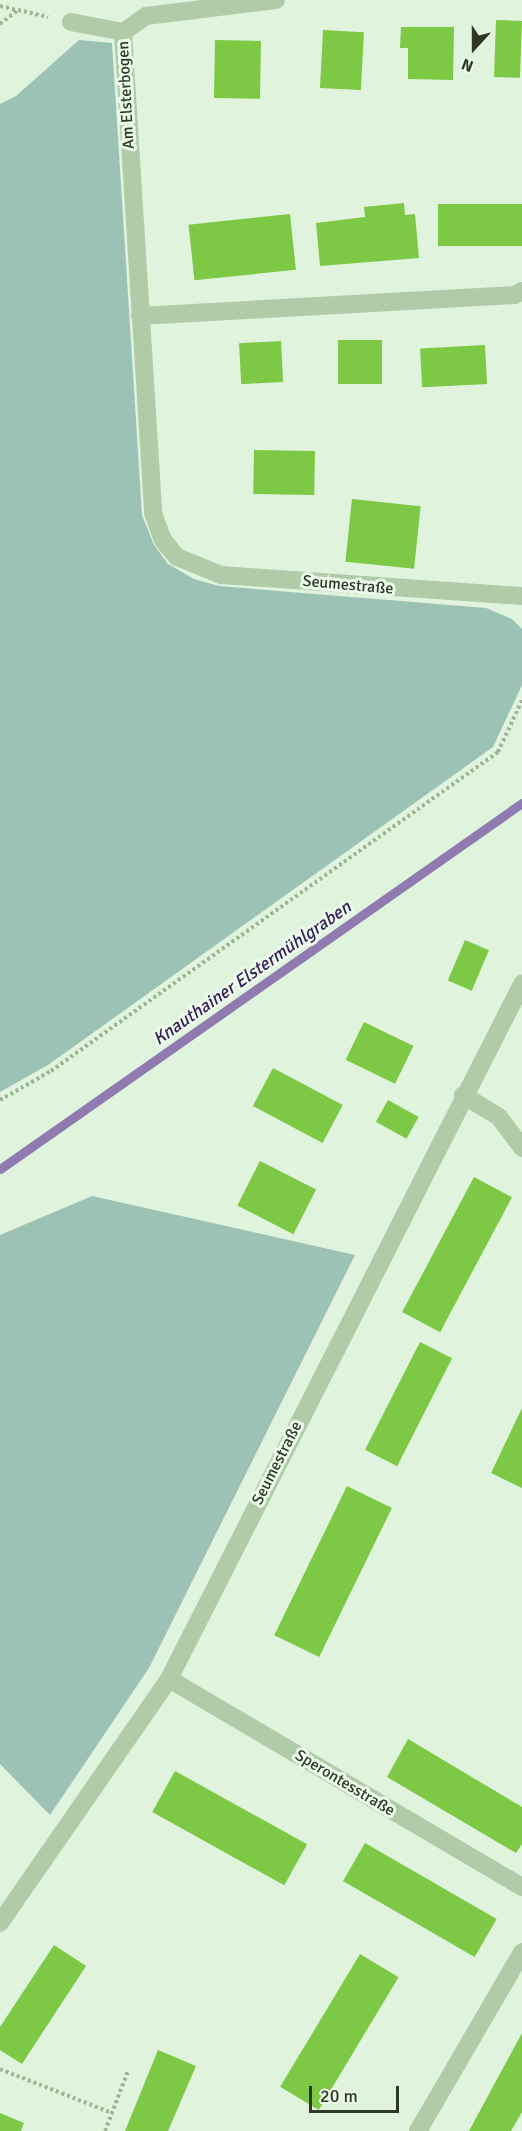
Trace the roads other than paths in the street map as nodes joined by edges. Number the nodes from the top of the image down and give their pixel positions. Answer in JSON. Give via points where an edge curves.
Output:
{"nodes":[{"id":1,"x":276,"y":0,"type":"edge"},
{"id":2,"x":71,"y":22,"type":"road end"},
{"id":3,"x":123,"y":32,"type":"junction"},
{"id":4,"x":522,"y":291,"type":"edge"},
{"id":5,"x":140,"y":316,"type":"junction"},
{"id":6,"x":177,"y":557,"type":"joint"},
{"id":7,"x":522,"y":596,"type":"edge"},
{"id":8,"x":522,"y":984,"type":"edge"},
{"id":9,"x":463,"y":1095,"type":"junction"},
{"id":10,"x":522,"y":1148,"type":"edge"},
{"id":11,"x":169,"y":1679,"type":"junction"},
{"id":12,"x":522,"y":1887,"type":"edge"},
{"id":13,"x":0,"y":1923,"type":"edge"},
{"id":14,"x":522,"y":1952,"type":"edge"},
{"id":15,"x":418,"y":2131,"type":"edge"}],
"edges":[{"from":1,"to":3,"type":"street","name":"Am Elsterbogen","via":[[146,16]]},
{"from":2,"to":3,"type":"street"},
{"from":3,"to":5,"type":"street","name":"Am Elsterbogen"},
{"from":4,"to":5,"type":"street","via":[[514,296]]},
{"from":5,"to":6,"type":"street","name":"Am Elsterbogen","via":[[153,513],[164,540]]},
{"from":6,"to":7,"type":"street","name":"Seumestraße","via":[[221,575]]},
{"from":8,"to":9,"type":"street","name":"Seumestraße"},
{"from":9,"to":10,"type":"street","via":[[499,1117]]},
{"from":9,"to":11,"type":"street","name":"Seumestraße"},
{"from":11,"to":12,"type":"street","name":"Sperontesstraße"},
{"from":11,"to":13,"type":"street","name":"Seumestraße"},
{"from":14,"to":15,"type":"street"}]}
